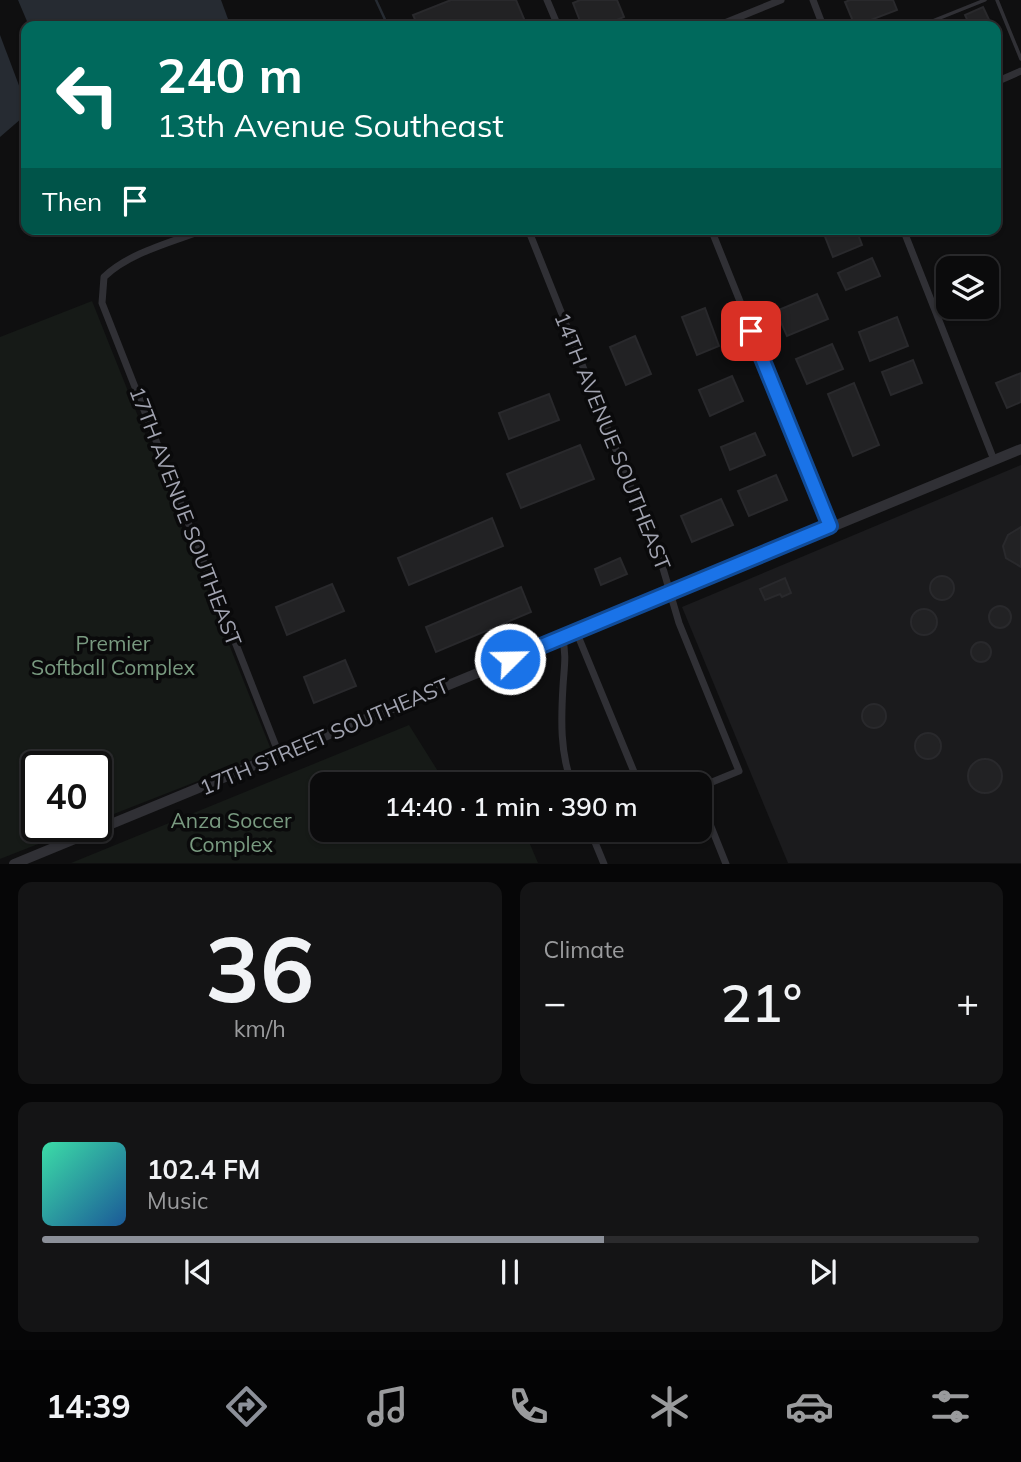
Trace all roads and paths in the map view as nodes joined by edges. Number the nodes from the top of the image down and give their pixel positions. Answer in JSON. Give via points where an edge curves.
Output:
{"nodes":[{"id":1,"x":547,"y":0,"type":"edge"},
{"id":2,"x":781,"y":0,"type":"edge"},
{"id":3,"x":813,"y":0,"type":"edge"},
{"id":4,"x":985,"y":0,"type":"edge"},
{"id":5,"x":997,"y":0,"type":"edge"},
{"id":6,"x":556,"y":21,"type":"edge"},
{"id":7,"x":729,"y":21,"type":"edge"},
{"id":8,"x":821,"y":21,"type":"edge"},
{"id":9,"x":932,"y":21,"type":"edge"},
{"id":10,"x":1021,"y":59,"type":"edge"},
{"id":11,"x":1021,"y":71,"type":"edge"},
{"id":12,"x":1001,"y":80,"type":"edge"},
{"id":13,"x":191,"y":235,"type":"edge"},
{"id":14,"x":530,"y":235,"type":"edge"},
{"id":15,"x":713,"y":235,"type":"edge"},
{"id":16,"x":905,"y":235,"type":"edge"},
{"id":17,"x":1021,"y":449,"type":"edge"},
{"id":18,"x":994,"y":460,"type":"junction"},
{"id":19,"x":830,"y":526,"type":"junction"},
{"id":20,"x":671,"y":592,"type":"junction"},
{"id":21,"x":576,"y":631,"type":"junction"},
{"id":22,"x":562,"y":637,"type":"junction"},
{"id":23,"x":279,"y":754,"type":"junction"},
{"id":24,"x":569,"y":772,"type":"edge"},
{"id":25,"x":634,"y":772,"type":"edge"},
{"id":26,"x":712,"y":782,"type":"edge"},
{"id":27,"x":712,"y":829,"type":"edge"},
{"id":28,"x":595,"y":842,"type":"edge"},
{"id":29,"x":14,"y":863,"type":"edge"},
{"id":30,"x":604,"y":863,"type":"edge"},
{"id":31,"x":726,"y":863,"type":"edge"}],
"edges":[{"from":1,"to":6,"type":"street"},
{"from":2,"to":7,"type":"street"},
{"from":3,"to":8,"type":"street"},
{"from":4,"to":9,"type":"lane"},
{"from":5,"to":10,"type":"lane"},
{"from":11,"to":12,"type":"street"},
{"from":13,"to":23,"type":"street","name":"17TH AVENUE SOUTHEAST","via":[[125,261],[104,277],[102,303]]},
{"from":14,"to":20,"type":"street","name":"14TH AVENUE SOUTHEAST"},
{"from":15,"to":19,"type":"street"},
{"from":16,"to":18,"type":"street"},
{"from":17,"to":18,"type":"street","name":"17TH STREET SOUTHEAST"},
{"from":18,"to":19,"type":"street","name":"17TH STREET SOUTHEAST"},
{"from":19,"to":20,"type":"street","name":"17TH STREET SOUTHEAST"},
{"from":20,"to":21,"type":"street","name":"17TH STREET SOUTHEAST"},
{"from":20,"to":26,"type":"street","name":"14TH AVENUE SOUTHEAST","via":[[679,624],[739,771]]},
{"from":21,"to":22,"type":"street","name":"17TH STREET SOUTHEAST"},
{"from":21,"to":25,"type":"street"},
{"from":22,"to":23,"type":"street","name":"17TH STREET SOUTHEAST"},
{"from":22,"to":24,"type":"street","via":[[563,749]]},
{"from":23,"to":29,"type":"street","name":"17TH STREET SOUTHEAST"},
{"from":27,"to":31,"type":"street"},
{"from":28,"to":30,"type":"street"}]}
